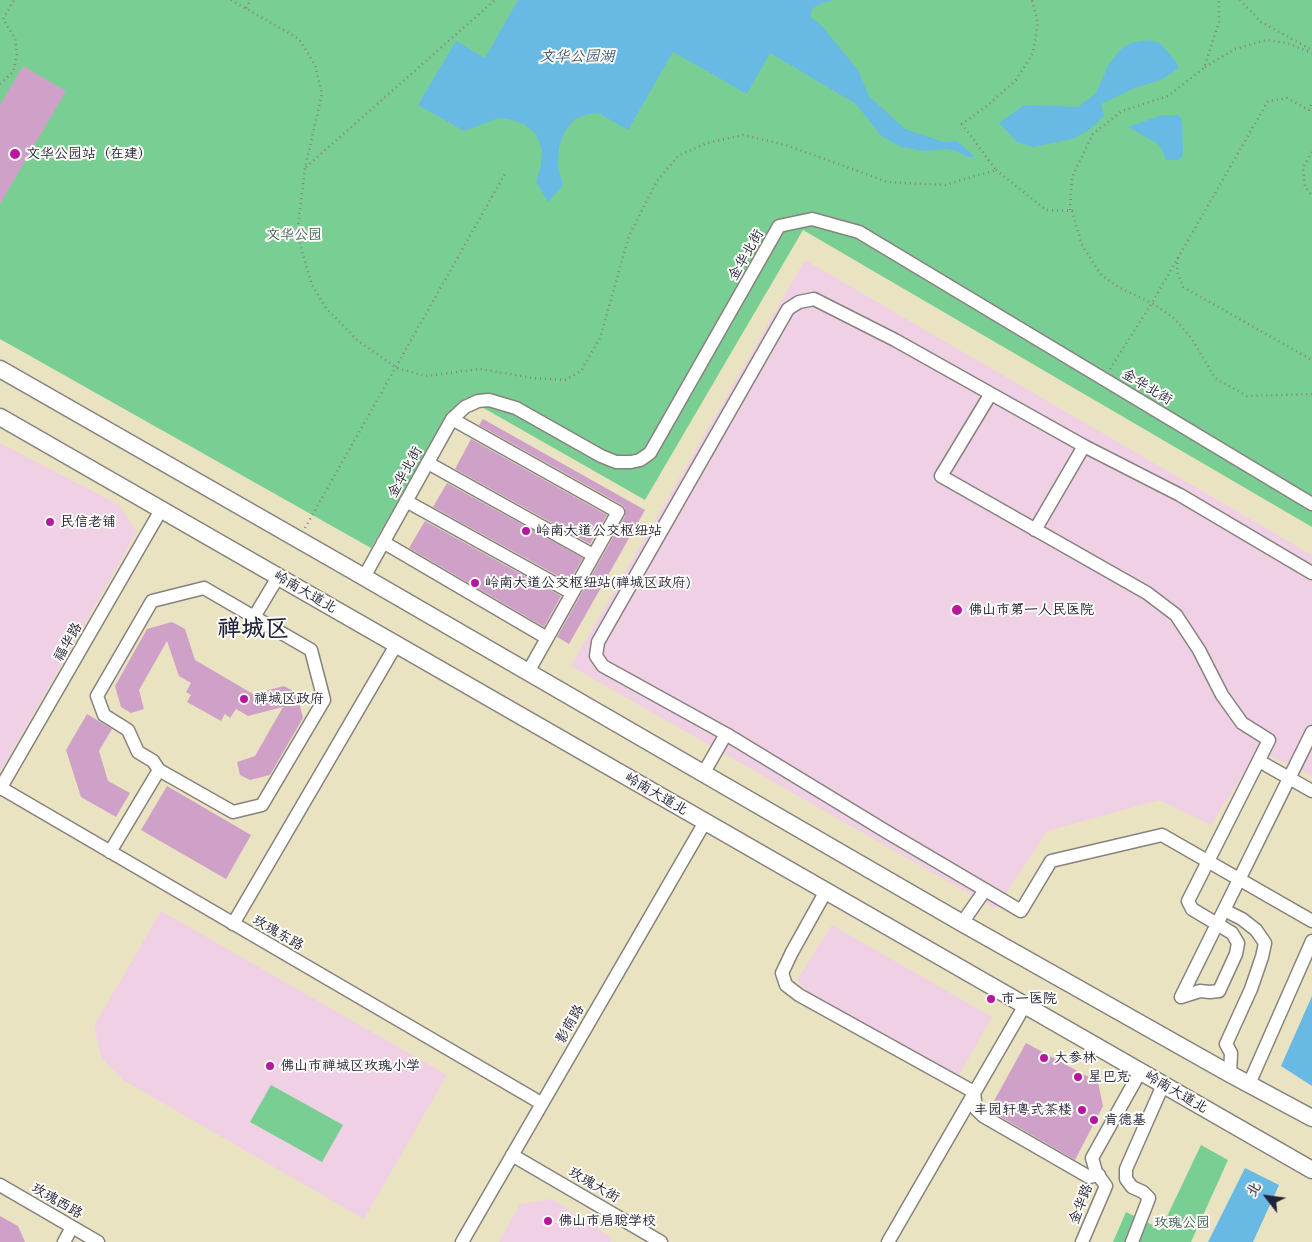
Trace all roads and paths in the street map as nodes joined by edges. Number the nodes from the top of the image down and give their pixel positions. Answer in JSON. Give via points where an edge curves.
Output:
{"nodes":[{"id":1,"x":14,"y":0,"type":"edge"},
{"id":2,"x":231,"y":0,"type":"edge"},
{"id":3,"x":251,"y":0,"type":"edge"},
{"id":4,"x":494,"y":0,"type":"edge"},
{"id":5,"x":1032,"y":0,"type":"edge"},
{"id":6,"x":1220,"y":0,"type":"edge"},
{"id":7,"x":1240,"y":0,"type":"edge"},
{"id":8,"x":246,"y":8,"type":"junction"},
{"id":9,"x":1,"y":19,"type":"edge"},
{"id":10,"x":1312,"y":52,"type":"edge"},
{"id":11,"x":1204,"y":68,"type":"junction"},
{"id":12,"x":0,"y":84,"type":"edge"},
{"id":13,"x":1312,"y":102,"type":"edge"},
{"id":14,"x":1308,"y":110,"type":"junction"},
{"id":15,"x":1312,"y":113,"type":"edge"},
{"id":16,"x":1312,"y":152,"type":"edge"},
{"id":17,"x":305,"y":168,"type":"junction"},
{"id":18,"x":996,"y":170,"type":"junction"},
{"id":19,"x":506,"y":172,"type":"dead end"},
{"id":20,"x":1312,"y":196,"type":"edge"},
{"id":21,"x":1070,"y":210,"type":"junction"},
{"id":22,"x":1178,"y":256,"type":"junction"},
{"id":23,"x":1152,"y":302,"type":"junction"},
{"id":24,"x":1312,"y":360,"type":"edge"},
{"id":25,"x":397,"y":368,"type":"junction"},
{"id":26,"x":0,"y":369,"type":"edge"},
{"id":27,"x":1104,"y":379,"type":"junction"},
{"id":28,"x":1312,"y":394,"type":"edge"},
{"id":29,"x":990,"y":395,"type":"junction"},
{"id":30,"x":0,"y":417,"type":"edge"},
{"id":31,"x":452,"y":419,"type":"junction"},
{"id":32,"x":1084,"y":446,"type":"junction"},
{"id":33,"x":428,"y":462,"type":"junction"},
{"id":34,"x":406,"y":501,"type":"junction"},
{"id":35,"x":1312,"y":504,"type":"edge"},
{"id":36,"x":161,"y":510,"type":"junction"},
{"id":37,"x":1035,"y":530,"type":"junction"},
{"id":38,"x":299,"y":539,"type":"junction"},
{"id":39,"x":383,"y":542,"type":"junction"},
{"id":40,"x":593,"y":555,"type":"junction"},
{"id":41,"x":1312,"y":573,"type":"edge"},
{"id":42,"x":278,"y":577,"type":"junction"},
{"id":43,"x":364,"y":577,"type":"junction"},
{"id":44,"x":572,"y":593,"type":"junction"},
{"id":45,"x":254,"y":617,"type":"junction"},
{"id":46,"x":547,"y":638,"type":"junction"},
{"id":47,"x":396,"y":644,"type":"junction"},
{"id":48,"x":528,"y":672,"type":"junction"},
{"id":49,"x":1312,"y":732,"type":"edge"},
{"id":50,"x":726,"y":734,"type":"junction"},
{"id":51,"x":1259,"y":761,"type":"junction"},
{"id":52,"x":159,"y":770,"type":"junction"},
{"id":53,"x":703,"y":774,"type":"junction"},
{"id":54,"x":1290,"y":779,"type":"junction"},
{"id":55,"x":0,"y":789,"type":"edge"},
{"id":56,"x":1312,"y":791,"type":"edge"},
{"id":57,"x":705,"y":822,"type":"junction"},
{"id":58,"x":110,"y":852,"type":"junction"},
{"id":59,"x":1208,"y":862,"type":"junction"},
{"id":60,"x":1240,"y":880,"type":"junction"},
{"id":61,"x":986,"y":890,"type":"junction"},
{"id":62,"x":826,"y":891,"type":"junction"},
{"id":63,"x":1224,"y":910,"type":"junction"},
{"id":64,"x":1312,"y":921,"type":"edge"},
{"id":65,"x":962,"y":923,"type":"junction"},
{"id":66,"x":233,"y":924,"type":"junction"},
{"id":67,"x":1218,"y":924,"type":"junction"},
{"id":68,"x":1312,"y":941,"type":"edge"},
{"id":69,"x":1024,"y":1005,"type":"junction"},
{"id":70,"x":1140,"y":1072,"type":"junction"},
{"id":71,"x":1230,"y":1074,"type":"junction"},
{"id":72,"x":1249,"y":1084,"type":"junction"},
{"id":73,"x":1163,"y":1085,"type":"junction"},
{"id":74,"x":974,"y":1092,"type":"junction"},
{"id":75,"x":541,"y":1104,"type":"junction"},
{"id":76,"x":1312,"y":1118,"type":"edge"},
{"id":77,"x":512,"y":1155,"type":"junction"},
{"id":78,"x":1312,"y":1170,"type":"edge"},
{"id":79,"x":1098,"y":1175,"type":"junction"},
{"id":80,"x":1126,"y":1179,"type":"junction"},
{"id":81,"x":0,"y":1185,"type":"edge"},
{"id":82,"x":1106,"y":1186,"type":"junction"},
{"id":83,"x":72,"y":1227,"type":"junction"},
{"id":84,"x":64,"y":1242,"type":"edge"},
{"id":85,"x":98,"y":1242,"type":"edge"},
{"id":86,"x":462,"y":1242,"type":"edge"},
{"id":87,"x":661,"y":1242,"type":"edge"},
{"id":88,"x":888,"y":1242,"type":"edge"},
{"id":89,"x":1082,"y":1242,"type":"edge"},
{"id":90,"x":1132,"y":1242,"type":"edge"}],
"edges":[{"from":1,"to":9,"type":"path"},
{"from":2,"to":8,"type":"path"},
{"from":3,"to":8,"type":"path"},
{"from":4,"to":17,"type":"path"},
{"from":5,"to":18,"type":"path","via":[[1038,23],[1033,53],[1016,80],[962,124]]},
{"from":6,"to":11,"type":"path","via":[[1219,22]]},
{"from":7,"to":10,"type":"path","via":[[1261,22]]},
{"from":8,"to":17,"type":"path","via":[[299,39],[315,65],[322,94]]},
{"from":9,"to":12,"type":"path","via":[[15,38],[17,56],[13,72]]},
{"from":10,"to":11,"type":"path","via":[[1266,40],[1235,49]]},
{"from":11,"to":21,"type":"path","via":[[1168,96],[1122,111],[1093,134],[1072,177]]},
{"from":13,"to":14,"type":"path"},
{"from":14,"to":15,"type":"path"},
{"from":14,"to":22,"type":"path","via":[[1287,98],[1268,101]]},
{"from":16,"to":20,"type":"path","via":[[1303,168],[1305,186]]},
{"from":17,"to":25,"type":"path","via":[[297,234],[312,284],[326,308],[358,341]]},
{"from":18,"to":21,"type":"path","via":[[1046,210]]},
{"from":18,"to":25,"type":"path","via":[[946,185],[888,182],[786,145],[743,135],[707,143],[678,156],[657,181],[629,236],[600,338],[581,371],[565,380],[480,369],[426,376]]},
{"from":19,"to":25,"type":"path"},
{"from":21,"to":23,"type":"path","via":[[1082,245],[1101,275],[1120,288]]},
{"from":22,"to":23,"type":"path"},
{"from":22,"to":24,"type":"path","via":[[1177,271],[1183,287]]},
{"from":23,"to":27,"type":"path"},
{"from":23,"to":28,"type":"path","via":[[1173,318],[1192,339],[1215,378],[1247,396]]},
{"from":25,"to":38,"type":"path"},
{"from":26,"to":38,"type":"main road"},
{"from":27,"to":31,"type":"street","name":"金华北街","via":[[859,232],[812,219],[779,226],[650,453],[640,460],[616,462],[600,456],[516,408],[489,400],[466,407]]},
{"from":27,"to":35,"type":"street","name":"金华北街"},
{"from":29,"to":32,"type":"street"},
{"from":29,"to":37,"type":"street","via":[[941,476]]},
{"from":29,"to":50,"type":"street","via":[[895,340],[814,299],[799,302],[788,309],[598,642],[596,656],[603,666]]},
{"from":30,"to":36,"type":"main road","name":"岭南大道北"},
{"from":31,"to":33,"type":"street","name":"金华北街"},
{"from":31,"to":40,"type":"street","via":[[618,512]]},
{"from":32,"to":37,"type":"street"},
{"from":32,"to":41,"type":"street","via":[[1180,495]]},
{"from":33,"to":34,"type":"street","name":"金华北街"},
{"from":33,"to":40,"type":"street"},
{"from":34,"to":39,"type":"street","name":"金华北街"},
{"from":34,"to":44,"type":"street"},
{"from":36,"to":42,"type":"main road","name":"岭南大道北"},
{"from":36,"to":55,"type":"street","name":"福华路"},
{"from":37,"to":51,"type":"street","via":[[1147,593],[1176,615],[1242,723],[1270,740]]},
{"from":38,"to":43,"type":"main road"},
{"from":39,"to":43,"type":"street","name":"金华北街"},
{"from":39,"to":46,"type":"street"},
{"from":40,"to":44,"type":"street"},
{"from":42,"to":45,"type":"street"},
{"from":42,"to":47,"type":"main road","name":"岭南大道北"},
{"from":43,"to":48,"type":"main road"},
{"from":44,"to":46,"type":"street"},
{"from":45,"to":52,"type":"street","via":[[204,588],[152,602],[98,696],[104,715],[128,730],[138,752],[154,761]]},
{"from":45,"to":52,"type":"street","via":[[311,650],[324,700],[262,805],[233,812]]},
{"from":46,"to":48,"type":"street"},
{"from":47,"to":57,"type":"main road","name":"岭南大道北"},
{"from":47,"to":66,"type":"street"},
{"from":48,"to":53,"type":"main road"},
{"from":49,"to":54,"type":"street"},
{"from":50,"to":53,"type":"street"},
{"from":50,"to":61,"type":"street"},
{"from":51,"to":54,"type":"street"},
{"from":51,"to":59,"type":"street"},
{"from":52,"to":58,"type":"street"},
{"from":53,"to":65,"type":"main road"},
{"from":54,"to":56,"type":"street"},
{"from":54,"to":60,"type":"street"},
{"from":55,"to":58,"type":"street","name":"玫瑰东路"},
{"from":57,"to":62,"type":"main road","name":"岭南大道北"},
{"from":57,"to":75,"type":"street","name":"影荫路"},
{"from":58,"to":66,"type":"street","name":"玫瑰东路"},
{"from":59,"to":60,"type":"street"},
{"from":59,"to":61,"type":"street","via":[[1162,835],[1051,861],[1021,911]]},
{"from":59,"to":67,"type":"street","via":[[1188,901],[1192,909]]},
{"from":60,"to":63,"type":"street"},
{"from":60,"to":64,"type":"street"},
{"from":61,"to":65,"type":"street"},
{"from":62,"to":69,"type":"main road","name":"岭南大道北"},
{"from":62,"to":74,"type":"street","via":[[782,973],[786,985]]},
{"from":63,"to":67,"type":"street"},
{"from":63,"to":71,"type":"street","via":[[1256,930],[1265,944],[1251,989],[1226,1044],[1231,1053]]},
{"from":65,"to":71,"type":"main road"},
{"from":66,"to":75,"type":"street","name":"玫瑰东路"},
{"from":67,"to":67,"type":"street","via":[[1232,933],[1238,943],[1220,991],[1200,990],[1181,998]]},
{"from":68,"to":72,"type":"street"},
{"from":69,"to":70,"type":"main road","name":"岭南大道北"},
{"from":69,"to":74,"type":"street"},
{"from":70,"to":73,"type":"main road","name":"岭南大道北"},
{"from":70,"to":79,"type":"street","name":"金华路","via":[[1092,1158]]},
{"from":71,"to":72,"type":"main road"},
{"from":72,"to":76,"type":"main road"},
{"from":73,"to":78,"type":"main road","name":"岭南大道北"},
{"from":73,"to":80,"type":"street","via":[[1126,1169]]},
{"from":74,"to":79,"type":"street","via":[[976,1108],[983,1116],[1088,1178]]},
{"from":74,"to":88,"type":"street"},
{"from":75,"to":77,"type":"street","name":"影荫路"},
{"from":77,"to":86,"type":"street","name":"影荫路"},
{"from":77,"to":87,"type":"street","name":"玫瑰大街"},
{"from":79,"to":82,"type":"street","name":"金华路"},
{"from":80,"to":82,"type":"street"},
{"from":80,"to":90,"type":"street","via":[[1149,1198]]},
{"from":81,"to":83,"type":"street","name":"玫瑰西路"},
{"from":82,"to":89,"type":"street","name":"金华路"},
{"from":83,"to":84,"type":"street"},
{"from":83,"to":85,"type":"street","name":"玫瑰西路"}]}
